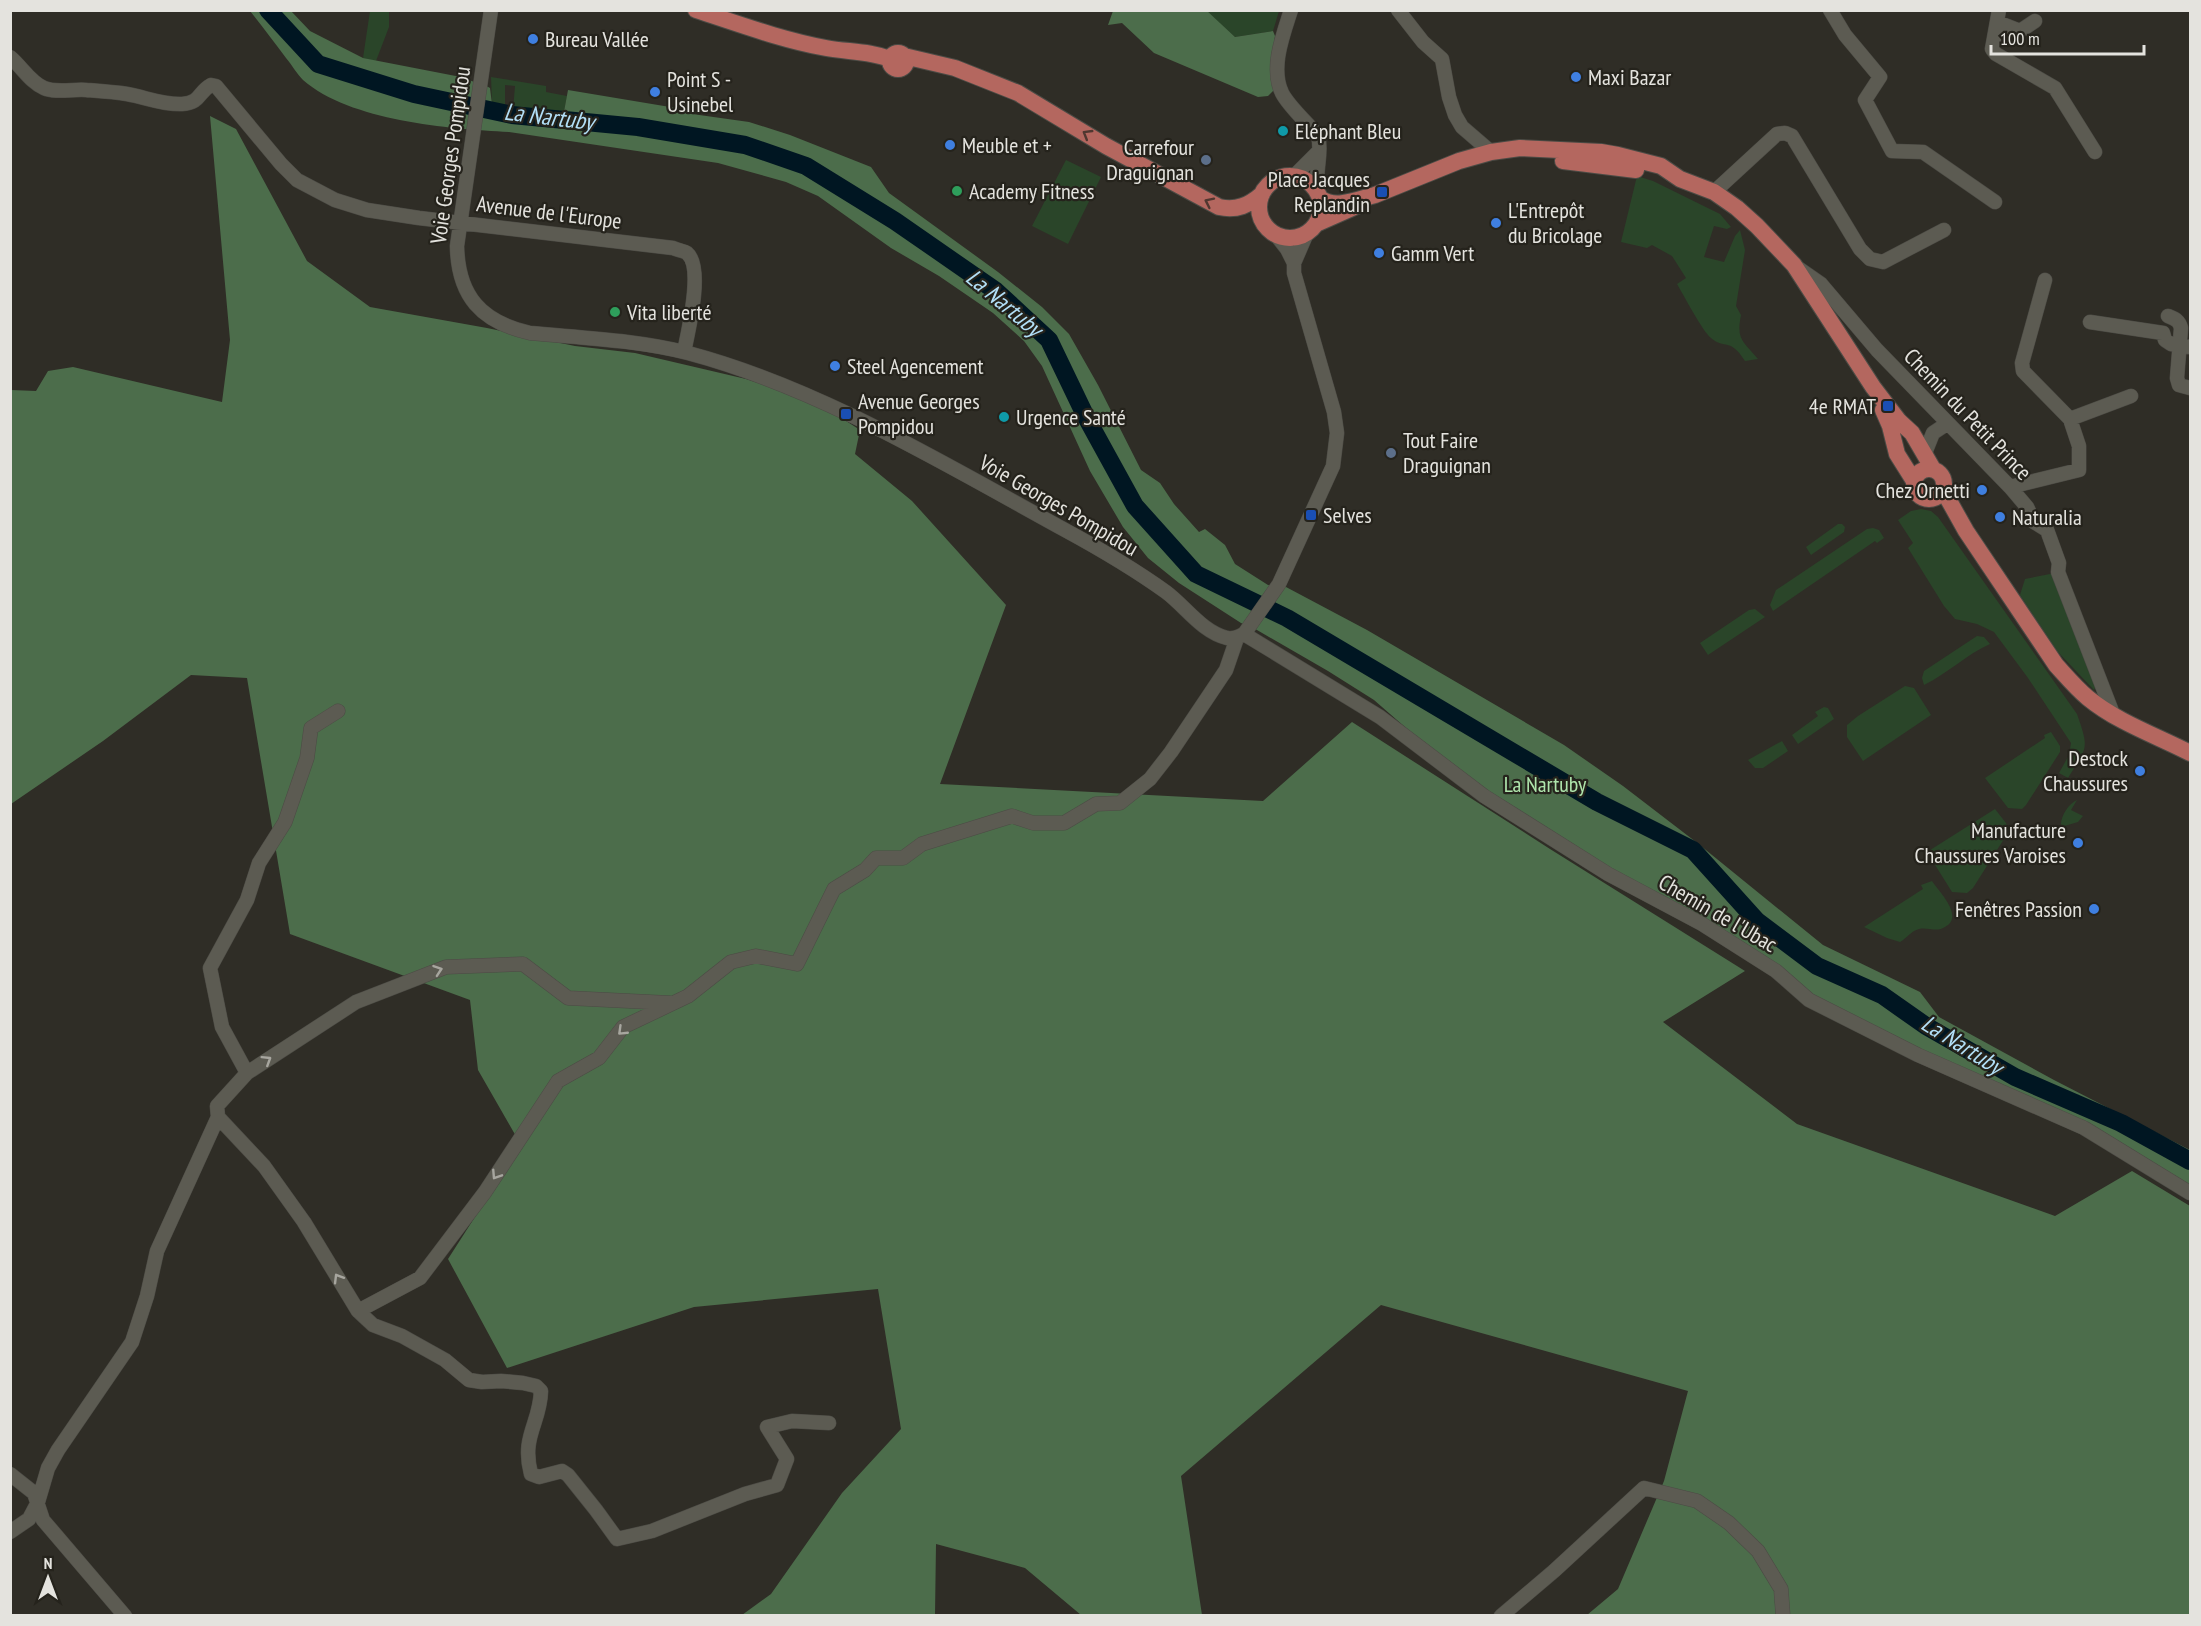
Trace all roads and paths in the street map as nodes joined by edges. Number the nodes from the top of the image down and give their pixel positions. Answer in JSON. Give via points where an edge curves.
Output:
{"nodes":[{"id":1,"x":491,"y":10,"type":"edge"},
{"id":2,"x":696,"y":10,"type":"edge"},
{"id":3,"x":1291,"y":10,"type":"edge"},
{"id":4,"x":1398,"y":10,"type":"edge"},
{"id":5,"x":1830,"y":10,"type":"edge"},
{"id":6,"x":1998,"y":16,"type":"edge"},
{"id":7,"x":2035,"y":21,"type":"dead end"},
{"id":8,"x":10,"y":57,"type":"edge"},
{"id":9,"x":1319,"y":151,"type":"junction"},
{"id":10,"x":1491,"y":152,"type":"junction"},
{"id":11,"x":2095,"y":152,"type":"dead end"},
{"id":12,"x":1563,"y":155,"type":"junction"},
{"id":13,"x":1446,"y":165,"type":"junction"},
{"id":14,"x":1294,"y":176,"type":"junction"},
{"id":15,"x":1714,"y":192,"type":"junction"},
{"id":16,"x":1262,"y":194,"type":"junction"},
{"id":17,"x":1319,"y":194,"type":"junction"},
{"id":18,"x":1375,"y":195,"type":"junction"},
{"id":19,"x":1995,"y":202,"type":"dead end"},
{"id":20,"x":460,"y":224,"type":"junction"},
{"id":21,"x":1311,"y":229,"type":"junction"},
{"id":22,"x":1944,"y":230,"type":"dead end"},
{"id":23,"x":1276,"y":235,"type":"junction"},
{"id":24,"x":1294,"y":263,"type":"junction"},
{"id":25,"x":1794,"y":265,"type":"junction"},
{"id":26,"x":2044,"y":280,"type":"dead end"},
{"id":27,"x":2168,"y":316,"type":"dead end"},
{"id":28,"x":2090,"y":322,"type":"dead end"},
{"id":29,"x":2186,"y":346,"type":"edge"},
{"id":30,"x":684,"y":352,"type":"junction"},
{"id":31,"x":1873,"y":387,"type":"junction"},
{"id":32,"x":2190,"y":388,"type":"edge"},
{"id":33,"x":2131,"y":396,"type":"dead end"},
{"id":34,"x":2070,"y":419,"type":"junction"},
{"id":35,"x":1948,"y":423,"type":"junction"},
{"id":36,"x":1912,"y":433,"type":"junction"},
{"id":37,"x":1933,"y":433,"type":"junction"},
{"id":38,"x":1894,"y":440,"type":"junction"},
{"id":39,"x":1925,"y":453,"type":"junction"},
{"id":40,"x":1933,"y":469,"type":"junction"},
{"id":41,"x":1914,"y":481,"type":"junction"},
{"id":42,"x":2010,"y":486,"type":"junction"},
{"id":43,"x":1937,"y":494,"type":"junction"},
{"id":44,"x":1243,"y":633,"type":"junction"},
{"id":45,"x":338,"y":711,"type":"dead end"},
{"id":46,"x":2113,"y":714,"type":"junction"},
{"id":47,"x":2190,"y":753,"type":"edge"},
{"id":48,"x":672,"y":1004,"type":"junction"},
{"id":49,"x":247,"y":1072,"type":"junction"},
{"id":50,"x":218,"y":1117,"type":"junction"},
{"id":51,"x":2190,"y":1193,"type":"edge"},
{"id":52,"x":358,"y":1311,"type":"junction"},
{"id":53,"x":829,"y":1423,"type":"dead end"},
{"id":54,"x":10,"y":1474,"type":"edge"},
{"id":55,"x":39,"y":1502,"type":"junction"},
{"id":56,"x":10,"y":1532,"type":"edge"},
{"id":57,"x":125,"y":1616,"type":"edge"},
{"id":58,"x":1501,"y":1616,"type":"edge"},
{"id":59,"x":1783,"y":1616,"type":"edge"}],
"edges":[{"from":1,"to":20,"type":"street","name":"Voie Georges Pompidou"},
{"from":16,"to":2,"type":"main road","one_way":true,"via":[[1247,205],[1219,207],[1018,93],[955,69],[827,48]]},
{"from":3,"to":9,"type":"street","via":[[1278,61],[1278,80],[1283,94],[1318,136]]},
{"from":4,"to":10,"type":"street","via":[[1423,42],[1443,59],[1455,114],[1462,127]]},
{"from":5,"to":19,"type":"street","via":[[1880,77],[1865,100],[1892,151],[1923,152]]},
{"from":6,"to":7,"type":"street","via":[[2020,31]]},
{"from":6,"to":11,"type":"street","via":[[1992,49],[2055,88]]},
{"from":8,"to":20,"type":"street","name":"Avenue de l'Europe","via":[[34,83],[47,90],[129,94],[182,104],[194,102],[205,88],[216,86],[297,180],[334,201]]},
{"from":9,"to":14,"type":"street"},
{"from":9,"to":17,"type":"street"},
{"from":10,"to":12,"type":"main road","via":[[1520,148]]},
{"from":10,"to":13,"type":"main road"},
{"from":12,"to":13,"type":"main road"},
{"from":12,"to":15,"type":"main road","via":[[1618,155],[1661,166],[1680,179]]},
{"from":13,"to":18,"type":"main road"},
{"from":14,"to":16,"type":"main road","via":[[1277,178]]},
{"from":14,"to":17,"type":"main road","via":[[1305,179]]},
{"from":15,"to":22,"type":"street","via":[[1777,134],[1785,133],[1791,136],[1860,249],[1870,259],[1884,262]]},
{"from":15,"to":25,"type":"main road","via":[[1757,226]]},
{"from":16,"to":23,"type":"main road","via":[[1261,219]]},
{"from":17,"to":18,"type":"main road","via":[[1329,202],[1341,204]]},
{"from":17,"to":21,"type":"main road","via":[[1320,216]]},
{"from":18,"to":21,"type":"main road"},
{"from":20,"to":30,"type":"street","name":"Voie Georges Pompidou","via":[[457,246],[462,282],[488,317],[530,333]]},
{"from":20,"to":30,"type":"street","name":"Avenue de l'Europe","via":[[658,246],[687,253],[694,264],[695,277]]},
{"from":21,"to":23,"type":"main road","via":[[1288,238]]},
{"from":21,"to":24,"type":"street"},
{"from":23,"to":24,"type":"street"},
{"from":24,"to":44,"type":"street","via":[[1337,433],[1332,465],[1279,584]]},
{"from":25,"to":31,"type":"main road"},
{"from":25,"to":35,"type":"street","name":"Chemin du Petit Prince","via":[[1821,284],[1877,350]]},
{"from":26,"to":34,"type":"street","via":[[2023,371]]},
{"from":27,"to":29,"type":"street","via":[[2180,322]]},
{"from":28,"to":29,"type":"street","via":[[2163,333],[2165,340]]},
{"from":29,"to":32,"type":"street","via":[[2177,378],[2179,385]]},
{"from":30,"to":44,"type":"street","name":"Voie Georges Pompidou","via":[[793,389],[856,418],[1119,561],[1166,592],[1200,624],[1226,638]]},
{"from":31,"to":36,"type":"main road"},
{"from":31,"to":38,"type":"main road"},
{"from":33,"to":34,"type":"street"},
{"from":34,"to":42,"type":"street","via":[[2079,446],[2079,470]]},
{"from":35,"to":37,"type":"street"},
{"from":35,"to":42,"type":"street","name":"Chemin du Petit Prince"},
{"from":36,"to":37,"type":"street"},
{"from":36,"to":38,"type":"main road","via":[[1903,433]]},
{"from":36,"to":39,"type":"main road"},
{"from":37,"to":39,"type":"street"},
{"from":38,"to":41,"type":"main road","via":[[1897,454]]},
{"from":39,"to":40,"type":"main road"},
{"from":40,"to":41,"type":"main road","via":[[1923,469]]},
{"from":40,"to":43,"type":"main road","via":[[1944,478]]},
{"from":41,"to":43,"type":"main road","via":[[1919,496]]},
{"from":42,"to":46,"type":"street","name":"Chemin du Petit Prince","via":[[2034,522],[2047,530],[2059,563],[2058,572]]},
{"from":43,"to":46,"type":"main road","via":[[2056,664],[2089,699]]},
{"from":44,"to":48,"type":"street","via":[[1226,670],[1171,752],[1150,779],[1120,803],[1096,804],[1064,823],[1033,823],[1012,816],[922,844],[903,858],[876,858],[834,890],[797,964],[756,956],[731,962]]},
{"from":44,"to":51,"type":"street","name":"Chemin de l'Ubac","via":[[1380,717],[1493,802],[1766,965],[1809,1000],[1918,1055],[2084,1128]]},
{"from":45,"to":49,"type":"street","via":[[310,728],[308,758],[285,822],[259,862],[247,900],[210,969],[222,1027]]},
{"from":46,"to":47,"type":"main road"},
{"from":49,"to":48,"type":"street","one_way":true,"via":[[356,1002],[446,967],[523,964],[568,998]]},
{"from":48,"to":52,"type":"street","one_way":true,"via":[[623,1027],[599,1058],[558,1080],[485,1192],[420,1278]]},
{"from":49,"to":50,"type":"street","via":[[217,1106]]},
{"from":52,"to":50,"type":"street","one_way":true,"via":[[304,1222],[264,1166]]},
{"from":50,"to":55,"type":"street","via":[[157,1251],[132,1342],[58,1450],[48,1468]]},
{"from":52,"to":53,"type":"street","via":[[374,1325],[446,1360],[469,1380],[536,1386],[541,1391],[541,1404],[530,1433],[531,1474],[539,1477],[562,1472],[616,1539],[651,1531],[777,1485],[787,1459],[767,1427],[792,1421]]},
{"from":54,"to":55,"type":"street","via":[[34,1493]]},
{"from":55,"to":56,"type":"street","via":[[28,1519]]},
{"from":55,"to":57,"type":"street","via":[[43,1520]]},
{"from":58,"to":59,"type":"street","via":[[1644,1488],[1697,1501],[1729,1523],[1758,1551],[1780,1589]]}]}
